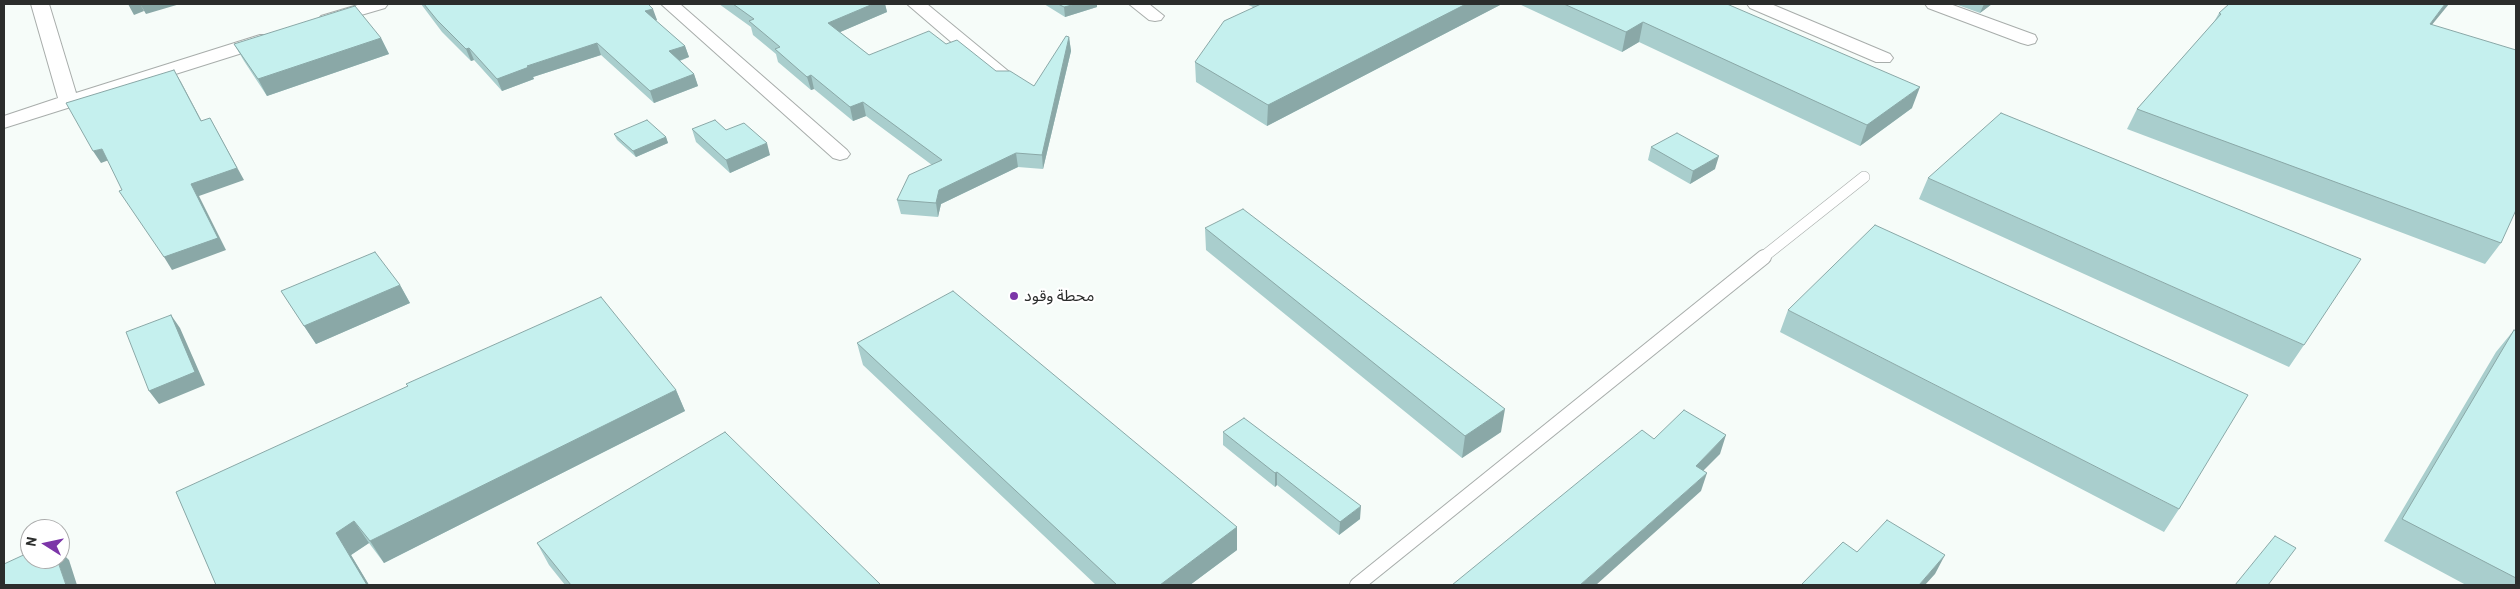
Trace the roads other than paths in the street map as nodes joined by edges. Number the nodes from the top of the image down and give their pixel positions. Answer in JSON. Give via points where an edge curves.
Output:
{"nodes":[{"id":1,"x":40,"y":4,"type":"edge"},
{"id":2,"x":379,"y":4,"type":"edge"},
{"id":3,"x":670,"y":4,"type":"edge"},
{"id":4,"x":916,"y":4,"type":"edge"},
{"id":5,"x":1138,"y":4,"type":"edge"},
{"id":6,"x":1756,"y":4,"type":"edge"},
{"id":7,"x":1934,"y":4,"type":"edge"},
{"id":8,"x":1155,"y":16,"type":"dead end"},
{"id":9,"x":313,"y":24,"type":"edge"},
{"id":10,"x":285,"y":33,"type":"edge"},
{"id":11,"x":2028,"y":39,"type":"dead end"},
{"id":12,"x":1884,"y":58,"type":"dead end"},
{"id":13,"x":1006,"y":79,"type":"edge"},
{"id":14,"x":69,"y":102,"type":"junction"},
{"id":15,"x":4,"y":122,"type":"edge"},
{"id":16,"x":840,"y":154,"type":"dead end"},
{"id":17,"x":1864,"y":178,"type":"dead end"},
{"id":18,"x":1357,"y":585,"type":"edge"}],
"edges":[{"from":1,"to":14,"type":"street"},
{"from":2,"to":9,"type":"street"},
{"from":3,"to":16,"type":"street"},
{"from":4,"to":13,"type":"street"},
{"from":5,"to":8,"type":"street"},
{"from":6,"to":12,"type":"street"},
{"from":7,"to":11,"type":"street"},
{"from":10,"to":14,"type":"street"},
{"from":14,"to":15,"type":"street"},
{"from":17,"to":18,"type":"lane"}]}
